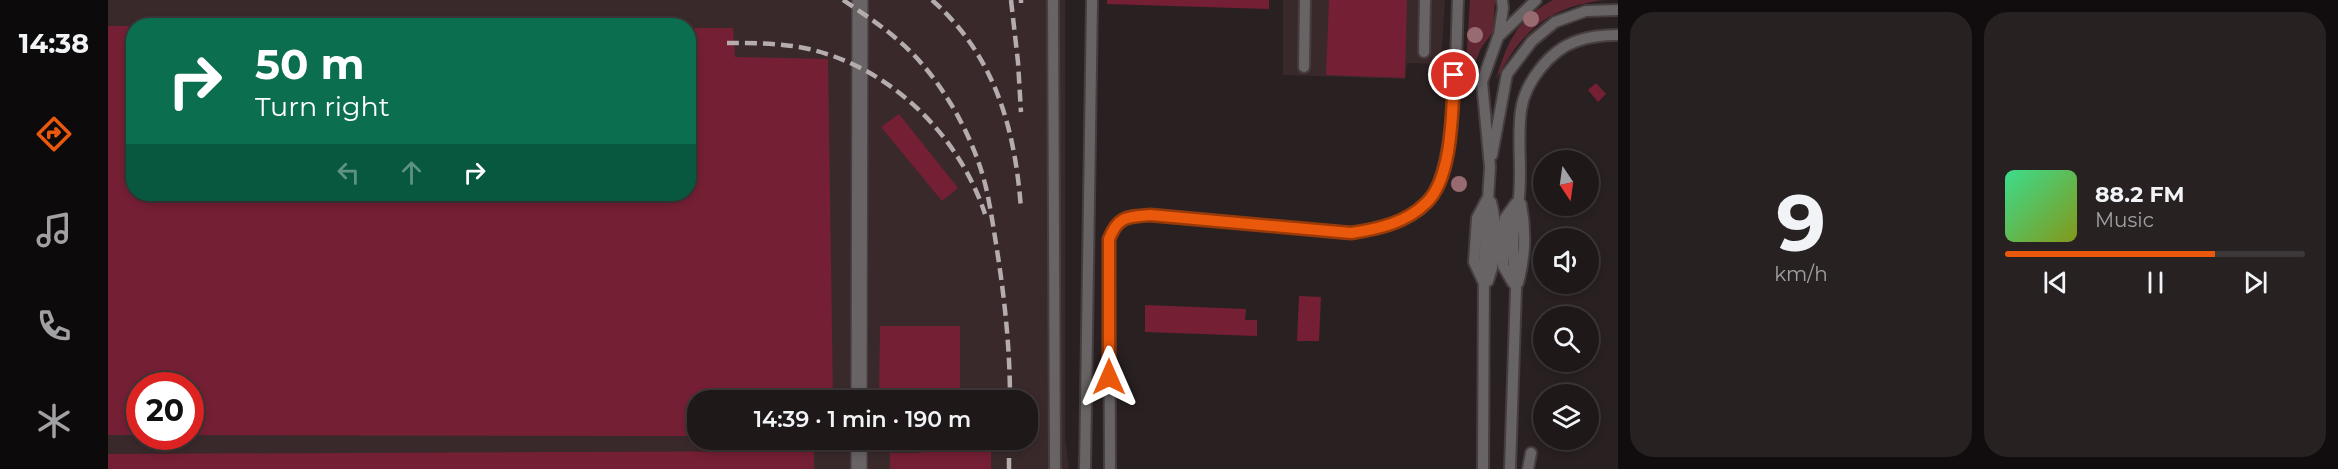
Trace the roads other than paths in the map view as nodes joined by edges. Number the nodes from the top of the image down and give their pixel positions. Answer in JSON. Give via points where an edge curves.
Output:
{"nodes":[{"id":1,"x":860,"y":0,"type":"edge"},
{"id":2,"x":1053,"y":0,"type":"edge"},
{"id":3,"x":1092,"y":0,"type":"edge"},
{"id":4,"x":1305,"y":0,"type":"edge"},
{"id":5,"x":1425,"y":0,"type":"edge"},
{"id":6,"x":1458,"y":0,"type":"edge"},
{"id":7,"x":1502,"y":0,"type":"edge"},
{"id":8,"x":1536,"y":0,"type":"edge"},
{"id":9,"x":1618,"y":10,"type":"edge"},
{"id":10,"x":1618,"y":35,"type":"edge"},
{"id":11,"x":1498,"y":37,"type":"junction"},
{"id":12,"x":1424,"y":52,"type":"dead end"},
{"id":13,"x":1304,"y":67,"type":"dead end"},
{"id":14,"x":1490,"y":167,"type":"junction"},
{"id":15,"x":1489,"y":196,"type":"junction"},
{"id":16,"x":1486,"y":287,"type":"junction"},
{"id":17,"x":859,"y":390,"type":"edge"},
{"id":18,"x":859,"y":450,"type":"edge"},
{"id":19,"x":1531,"y":453,"type":"dead end"},
{"id":20,"x":859,"y":469,"type":"edge"},
{"id":21,"x":1054,"y":469,"type":"edge"},
{"id":22,"x":1085,"y":469,"type":"edge"},
{"id":23,"x":1110,"y":469,"type":"edge"},
{"id":24,"x":1483,"y":469,"type":"edge"},
{"id":25,"x":1510,"y":469,"type":"edge"},
{"id":26,"x":1528,"y":469,"type":"edge"}],
"edges":[{"from":1,"to":17,"type":"street"},
{"from":2,"to":21,"type":"lane"},
{"from":3,"to":22,"type":"lane"},
{"from":4,"to":13,"type":"lane"},
{"from":5,"to":12,"type":"lane"},
{"from":6,"to":23,"type":"lane","via":[[1449,145],[1440,181],[1427,203],[1402,220],[1351,233],[1150,215],[1130,217],[1115,225],[1109,239]]},
{"from":7,"to":11,"type":"lane"},
{"from":8,"to":11,"type":"lane"},
{"from":9,"to":14,"type":"lane","via":[[1586,11],[1555,22],[1532,41],[1507,74]]},
{"from":10,"to":25,"type":"lane","via":[[1575,41],[1554,56],[1526,90],[1521,110]]},
{"from":11,"to":14,"type":"lane","via":[[1482,82]]},
{"from":14,"to":15,"type":"lane"},
{"from":15,"to":16,"type":"lane","via":[[1496,230],[1494,266]]},
{"from":15,"to":16,"type":"lane","via":[[1477,218],[1474,262]]},
{"from":16,"to":24,"type":"lane"},
{"from":18,"to":20,"type":"street"},
{"from":19,"to":26,"type":"lane"}]}
